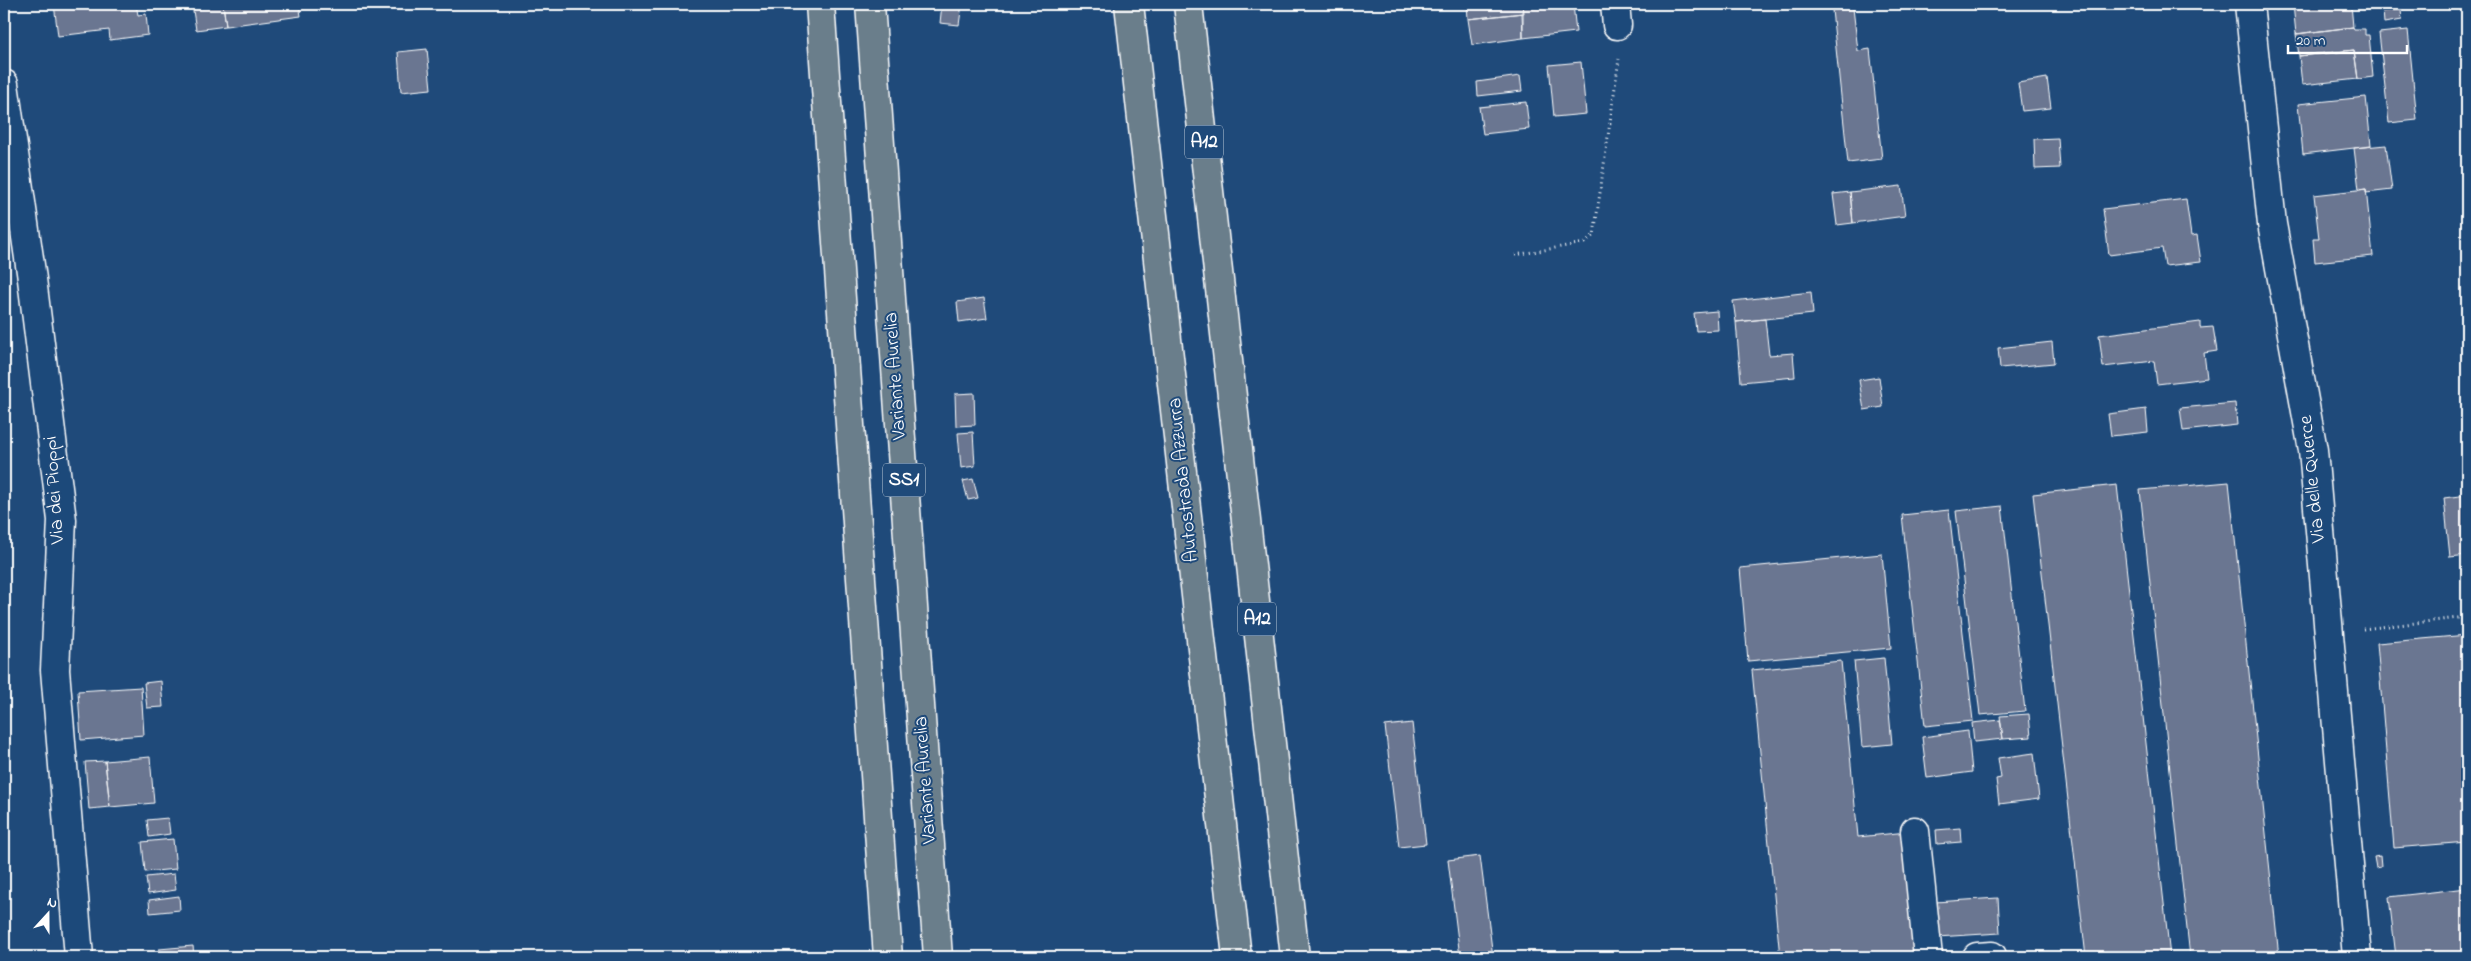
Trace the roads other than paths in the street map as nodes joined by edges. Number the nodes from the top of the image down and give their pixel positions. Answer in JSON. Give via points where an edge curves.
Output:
{"nodes":[{"id":1,"x":820,"y":4,"type":"edge"},
{"id":2,"x":870,"y":4,"type":"edge"},
{"id":3,"x":1129,"y":4,"type":"edge"},
{"id":4,"x":1188,"y":4,"type":"edge"},
{"id":5,"x":2249,"y":4,"type":"edge"},
{"id":6,"x":4,"y":84,"type":"edge"},
{"id":7,"x":1915,"y":831,"type":"dead end"},
{"id":8,"x":79,"y":957,"type":"edge"},
{"id":9,"x":888,"y":957,"type":"edge"},
{"id":10,"x":938,"y":957,"type":"edge"},
{"id":11,"x":1237,"y":957,"type":"edge"},
{"id":12,"x":1295,"y":957,"type":"edge"},
{"id":13,"x":1928,"y":957,"type":"edge"},
{"id":14,"x":2357,"y":957,"type":"edge"}],
"edges":[{"from":1,"to":9,"type":"highway","number":"SS1"},
{"from":2,"to":10,"type":"highway","name":"Variante Aurelia","number":"SS1"},
{"from":3,"to":11,"type":"highway","name":"Autostrada Azzurra"},
{"from":4,"to":12,"type":"highway","number":"A12"},
{"from":5,"to":14,"type":"street","name":"Via delle Querce","via":[[2272,224],[2313,450]]},
{"from":6,"to":8,"type":"street","name":"Via dei Pioppi","via":[[62,520],[54,670]]},
{"from":7,"to":13,"type":"street"}]}
